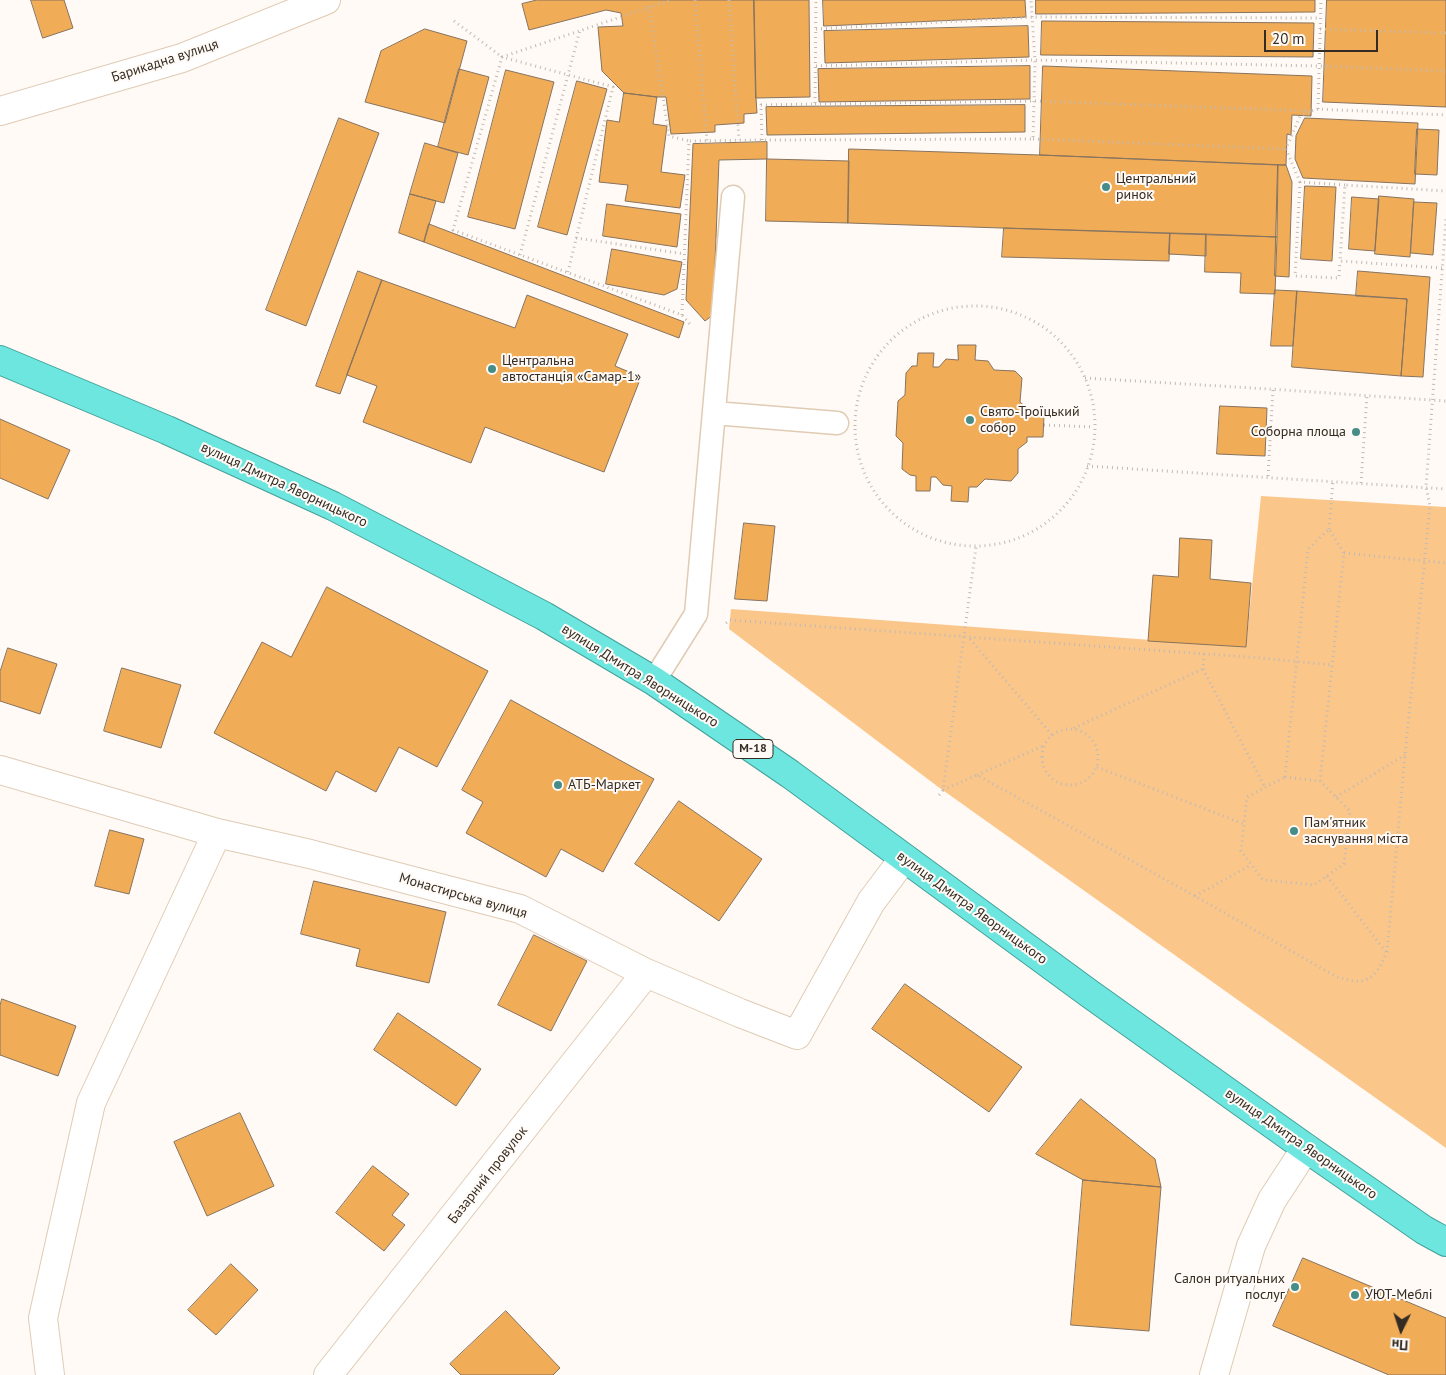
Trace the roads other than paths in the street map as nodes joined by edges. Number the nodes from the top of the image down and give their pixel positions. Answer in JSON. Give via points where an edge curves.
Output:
{"nodes":[{"id":1,"x":326,"y":0,"type":"edge"},
{"id":2,"x":0,"y":111,"type":"edge"},
{"id":3,"x":734,"y":197,"type":"dead end"},
{"id":4,"x":0,"y":360,"type":"edge"},
{"id":5,"x":714,"y":413,"type":"junction"},
{"id":6,"x":837,"y":423,"type":"dead end"},
{"id":7,"x":654,"y":681,"type":"junction"},
{"id":8,"x":0,"y":770,"type":"edge"},
{"id":9,"x":217,"y":833,"type":"junction"},
{"id":10,"x":904,"y":858,"type":"junction"},
{"id":11,"x":646,"y":973,"type":"junction"},
{"id":12,"x":1306,"y":1148,"type":"junction"},
{"id":13,"x":1446,"y":1242,"type":"edge"},
{"id":14,"x":50,"y":1375,"type":"edge"},
{"id":15,"x":328,"y":1375,"type":"edge"},
{"id":16,"x":1214,"y":1375,"type":"edge"}],
"edges":[{"from":1,"to":2,"type":"street","name":"Барикадна вулиця","via":[[182,58]]},
{"from":3,"to":5,"type":"lane"},
{"from":4,"to":7,"type":"highway","name":"вулиця Дмитра Яворницького","number":"М-18","via":[[167,430],[333,506],[544,616]]},
{"from":5,"to":6,"type":"lane"},
{"from":5,"to":7,"type":"lane","via":[[696,614]]},
{"from":7,"to":10,"type":"highway","name":"вулиця Дмитра Яворницького","number":"М-18","via":[[790,774]]},
{"from":8,"to":9,"type":"street","name":"Монастирська вулиця"},
{"from":9,"to":11,"type":"street","name":"Монастирська вулиця","via":[[520,909]]},
{"from":9,"to":14,"type":"street","via":[[91,1103],[43,1318]]},
{"from":10,"to":11,"type":"street","name":"Монастирська вулиця","via":[[871,902],[797,1035]]},
{"from":10,"to":12,"type":"highway","name":"вулиця Дмитра Яворницького","number":"М-18"},
{"from":11,"to":15,"type":"street","name":"Базарний провулок"},
{"from":12,"to":13,"type":"highway","name":"вулиця Дмитра Яворницького","number":"М-18"},
{"from":12,"to":16,"type":"street","via":[[1272,1200],[1251,1246]]}]}
